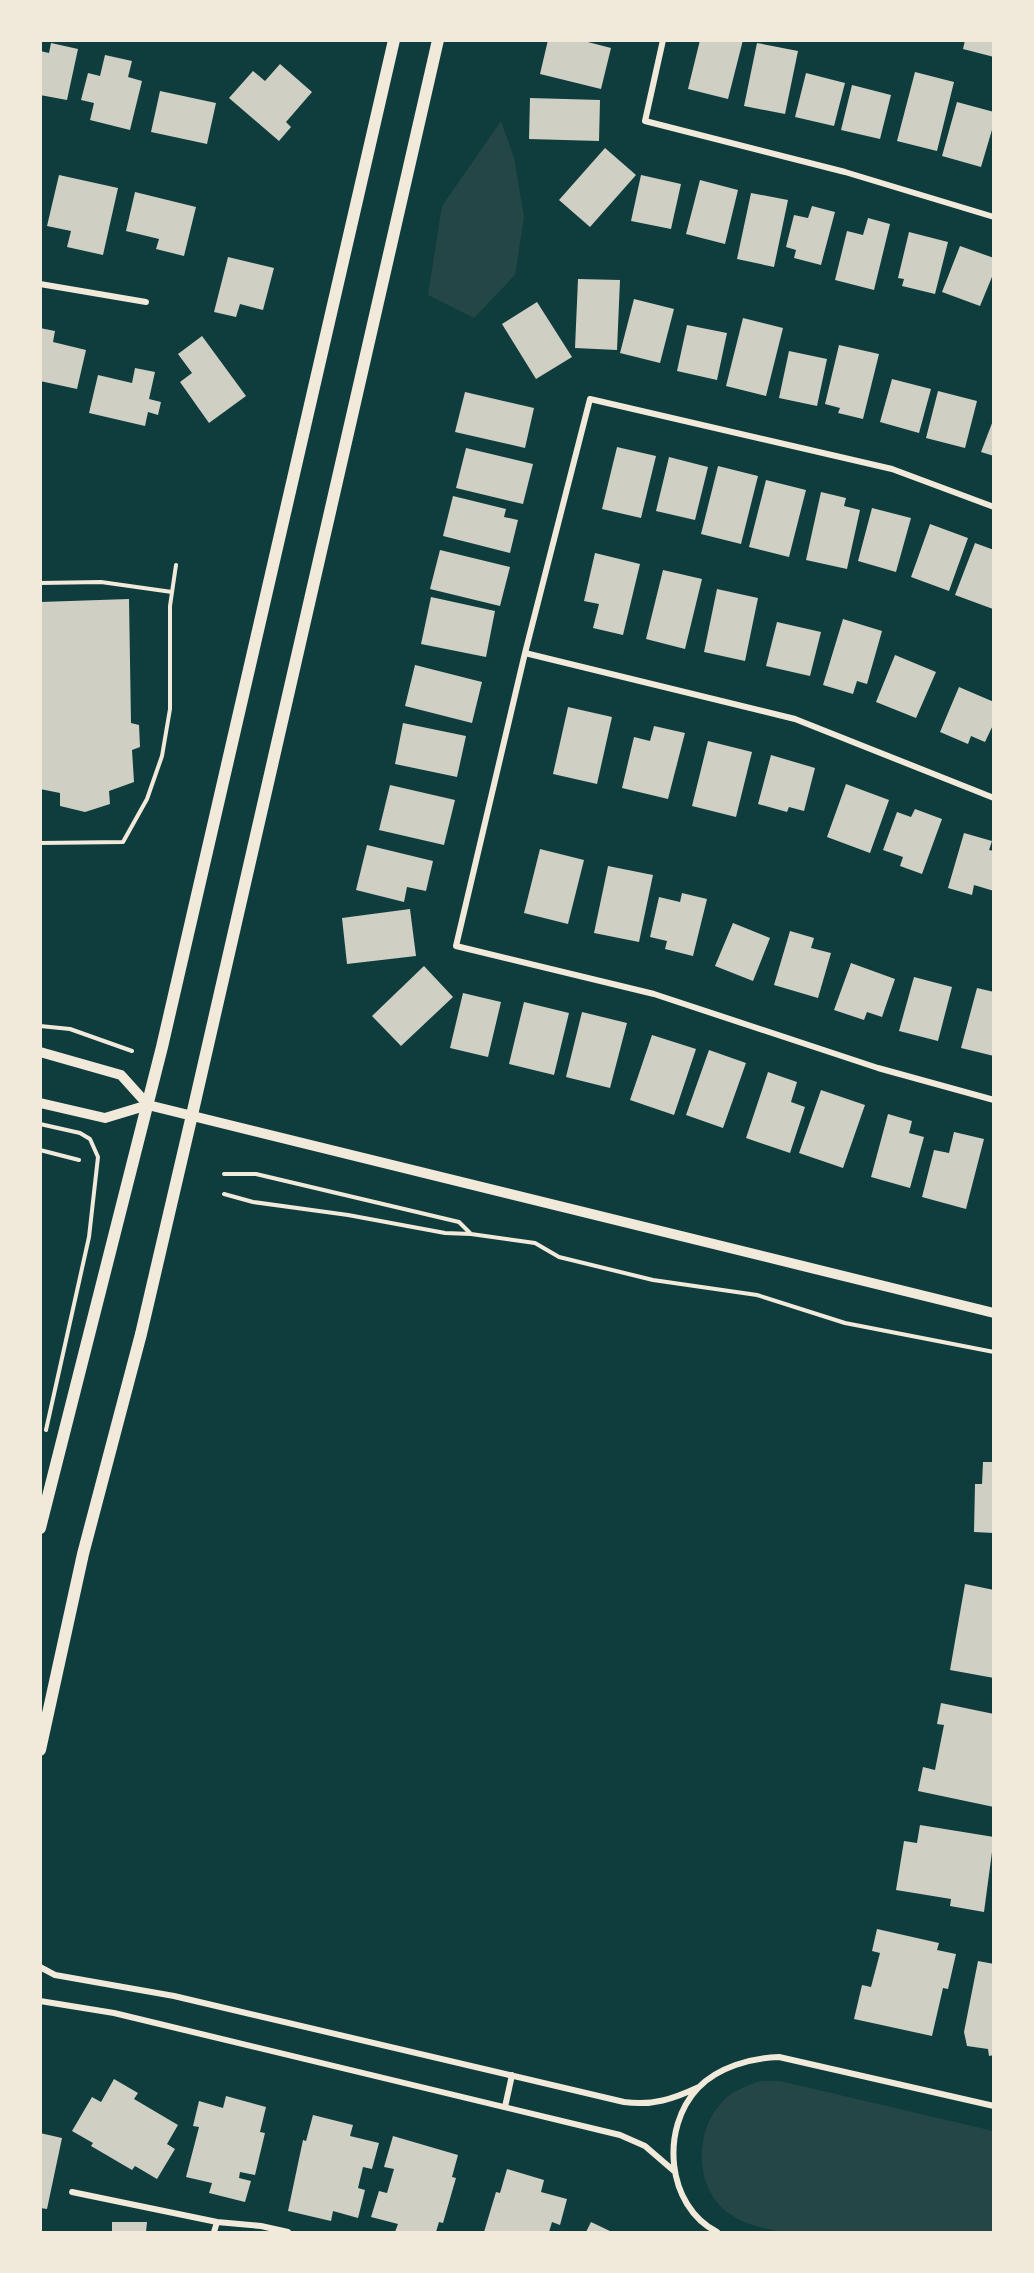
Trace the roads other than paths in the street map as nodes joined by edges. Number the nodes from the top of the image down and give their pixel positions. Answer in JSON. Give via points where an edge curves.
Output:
{"nodes":[{"id":1,"x":394,"y":40,"type":"edge"},
{"id":2,"x":438,"y":40,"type":"edge"},
{"id":3,"x":663,"y":40,"type":"edge"},
{"id":4,"x":993,"y":217,"type":"edge"},
{"id":5,"x":40,"y":284,"type":"edge"},
{"id":6,"x":146,"y":302,"type":"dead end"},
{"id":7,"x":993,"y":507,"type":"edge"},
{"id":8,"x":525,"y":654,"type":"junction"},
{"id":9,"x":993,"y":798,"type":"edge"},
{"id":10,"x":40,"y":1052,"type":"edge"},
{"id":11,"x":993,"y":1100,"type":"edge"},
{"id":12,"x":40,"y":1103,"type":"edge"},
{"id":13,"x":148,"y":1105,"type":"junction"},
{"id":14,"x":192,"y":1115,"type":"junction"},
{"id":15,"x":993,"y":1313,"type":"edge"},
{"id":16,"x":40,"y":1528,"type":"edge"},
{"id":17,"x":40,"y":1750,"type":"edge"},
{"id":18,"x":40,"y":1967,"type":"edge"},
{"id":19,"x":40,"y":2001,"type":"edge"},
{"id":20,"x":512,"y":2075,"type":"junction"},
{"id":21,"x":699,"y":2087,"type":"junction"},
{"id":22,"x":993,"y":2106,"type":"edge"},
{"id":23,"x":505,"y":2107,"type":"junction"},
{"id":24,"x":674,"y":2171,"type":"junction"},
{"id":25,"x":72,"y":2192,"type":"dead end"},
{"id":26,"x":217,"y":2222,"type":"junction"},
{"id":27,"x":214,"y":2232,"type":"edge"},
{"id":28,"x":288,"y":2232,"type":"edge"},
{"id":29,"x":717,"y":2232,"type":"edge"}],
"edges":[{"from":1,"to":13,"type":"main road"},
{"from":2,"to":14,"type":"main road"},
{"from":3,"to":4,"type":"street","via":[[645,121],[845,171]]},
{"from":5,"to":6,"type":"street"},
{"from":7,"to":8,"type":"street","via":[[892,470],[590,399]]},
{"from":8,"to":9,"type":"street","via":[[795,719]]},
{"from":8,"to":11,"type":"street","via":[[456,946],[654,994],[878,1068]]},
{"from":10,"to":13,"type":"street","via":[[121,1075]]},
{"from":12,"to":13,"type":"street","via":[[105,1118]]},
{"from":13,"to":14,"type":"street"},
{"from":13,"to":16,"type":"main road"},
{"from":14,"to":15,"type":"street"},
{"from":14,"to":17,"type":"main road","via":[[141,1334],[83,1554]]},
{"from":18,"to":20,"type":"street","via":[[66,1978],[174,1996]]},
{"from":19,"to":23,"type":"street","via":[[114,2013]]},
{"from":20,"to":21,"type":"street","via":[[645,2105],[666,2102]]},
{"from":20,"to":23,"type":"street"},
{"from":21,"to":22,"type":"street","via":[[723,2071],[755,2058],[779,2057]]},
{"from":21,"to":24,"type":"street","via":[[683,2108],[674,2143]]},
{"from":23,"to":24,"type":"street","via":[[620,2134],[645,2146]]},
{"from":24,"to":29,"type":"street","via":[[687,2205]]},
{"from":25,"to":26,"type":"street"},
{"from":26,"to":27,"type":"street"},
{"from":26,"to":28,"type":"street"}]}
